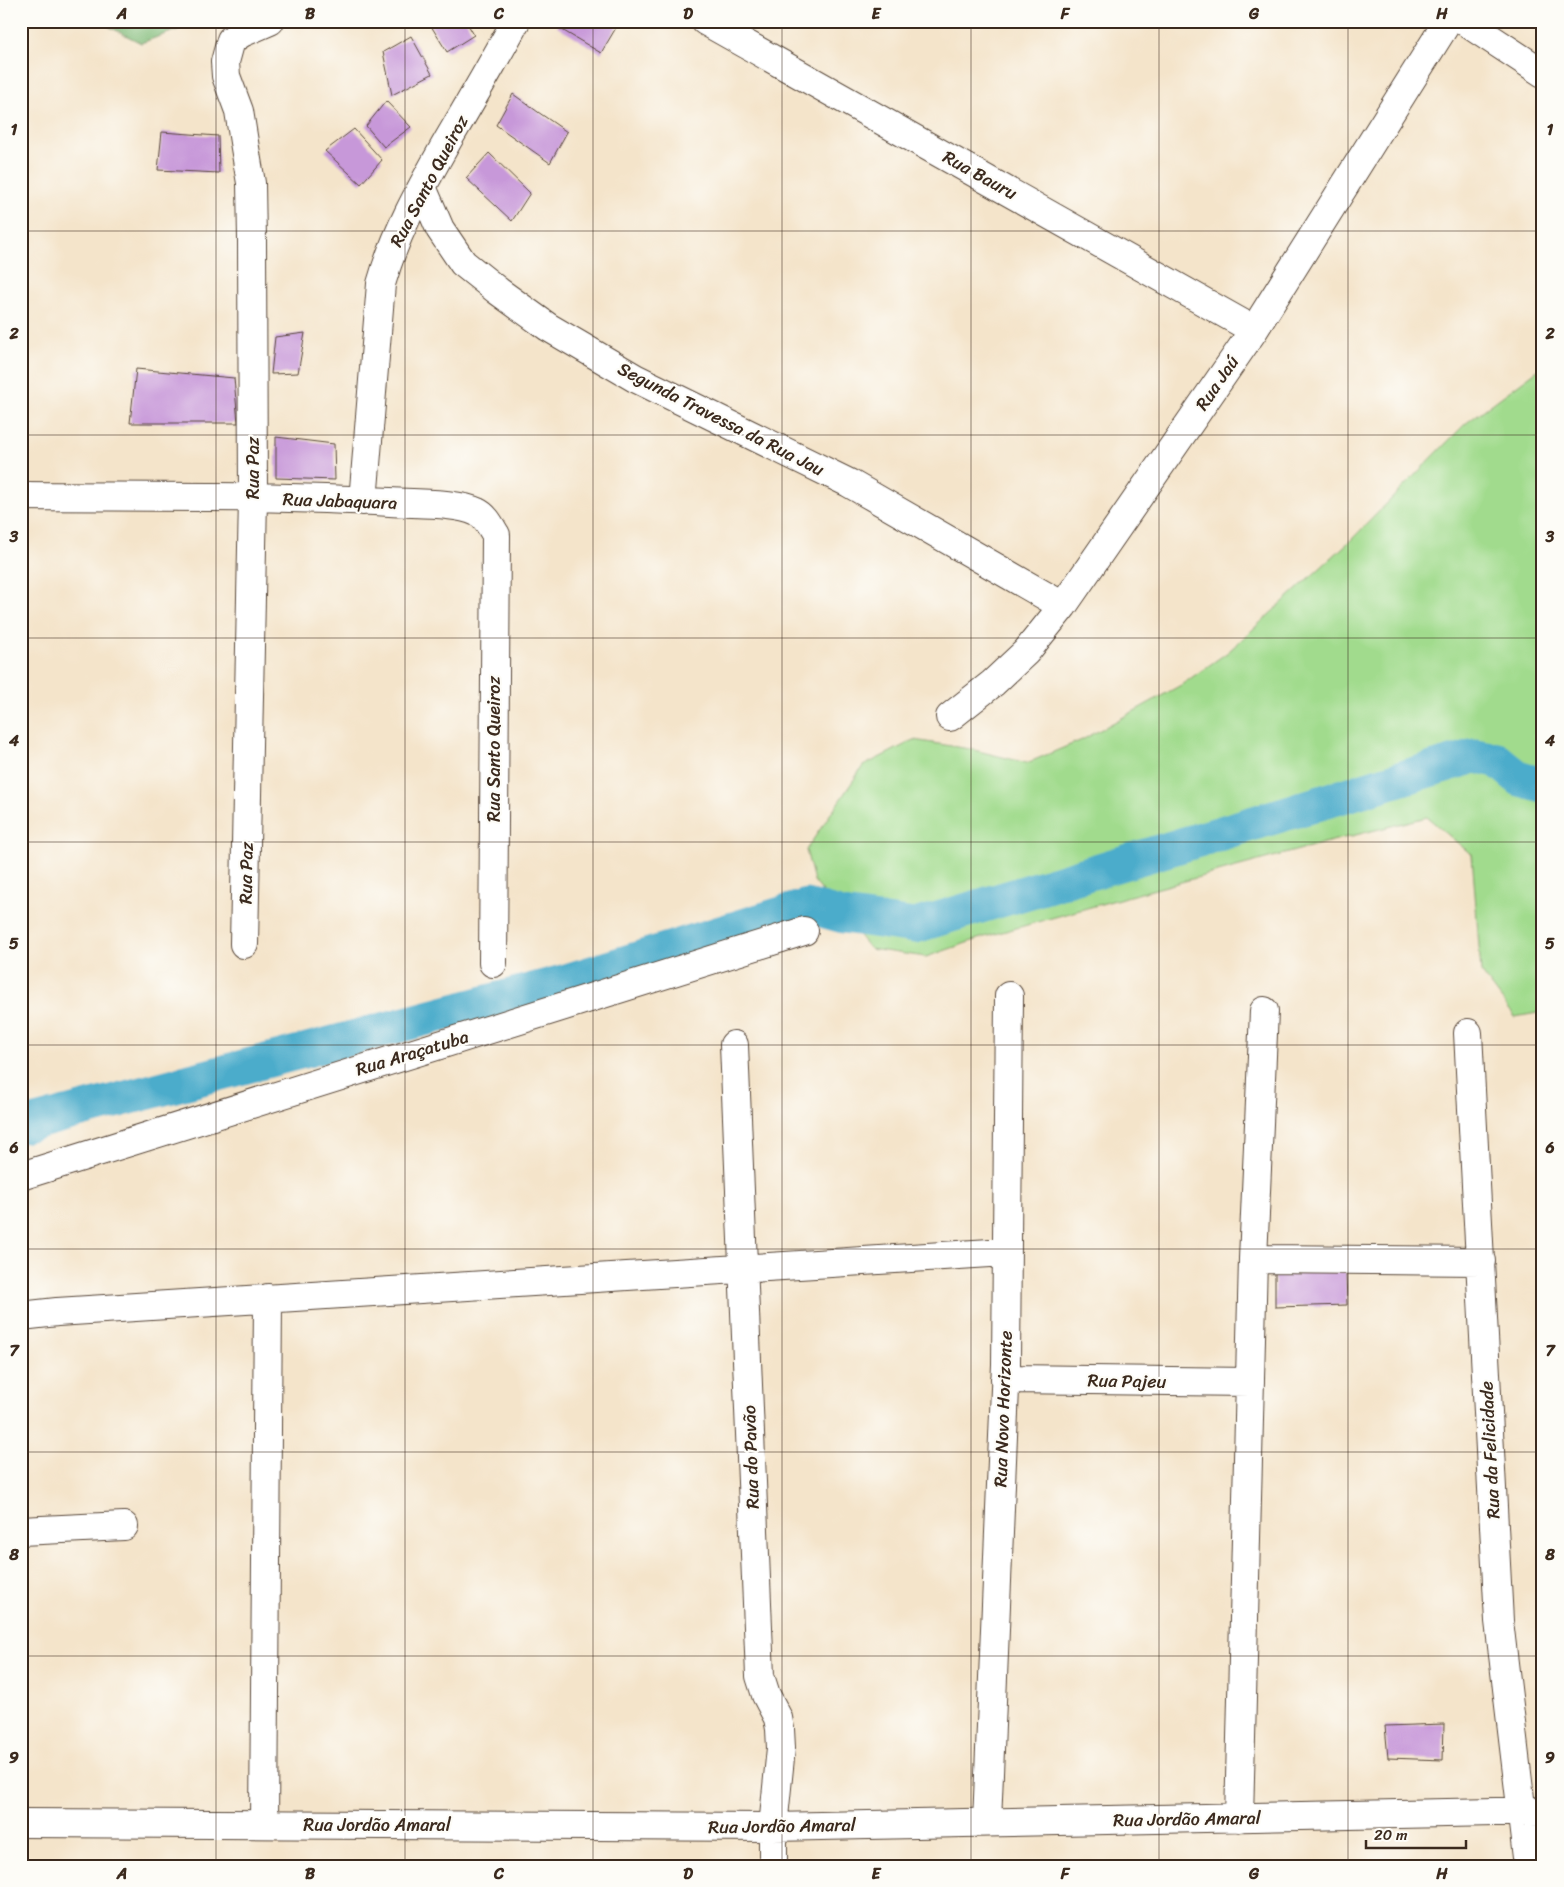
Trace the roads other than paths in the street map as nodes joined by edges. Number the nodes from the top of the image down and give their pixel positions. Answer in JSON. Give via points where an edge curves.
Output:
{"nodes":[{"id":1,"x":270,"y":21,"type":"edge"},
{"id":2,"x":516,"y":21,"type":"edge"},
{"id":3,"x":705,"y":21,"type":"edge"},
{"id":4,"x":1448,"y":21,"type":"edge"},
{"id":5,"x":1464,"y":21,"type":"edge"},
{"id":6,"x":1543,"y":73,"type":"edge"},
{"id":7,"x":422,"y":187,"type":"junction"},
{"id":8,"x":1254,"y":330,"type":"junction"},
{"id":9,"x":21,"y":496,"type":"edge"},
{"id":10,"x":253,"y":498,"type":"junction"},
{"id":11,"x":363,"y":501,"type":"junction"},
{"id":12,"x":496,"y":535,"type":"joint"},
{"id":13,"x":1063,"y":606,"type":"junction"},
{"id":14,"x":950,"y":717,"type":"dead end"},
{"id":15,"x":804,"y":931,"type":"dead end"},
{"id":16,"x":244,"y":944,"type":"dead end"},
{"id":17,"x":493,"y":963,"type":"dead end"},
{"id":18,"x":1009,"y":996,"type":"dead end"},
{"id":19,"x":1264,"y":1011,"type":"dead end"},
{"id":20,"x":1468,"y":1033,"type":"dead end"},
{"id":21,"x":734,"y":1045,"type":"dead end"},
{"id":22,"x":24,"y":1169,"type":"edge"},
{"id":23,"x":1006,"y":1252,"type":"junction"},
{"id":24,"x":1253,"y":1259,"type":"junction"},
{"id":25,"x":1481,"y":1261,"type":"junction"},
{"id":26,"x":743,"y":1269,"type":"junction"},
{"id":27,"x":268,"y":1298,"type":"junction"},
{"id":28,"x":21,"y":1316,"type":"edge"},
{"id":29,"x":1005,"y":1379,"type":"junction"},
{"id":30,"x":1250,"y":1382,"type":"junction"},
{"id":31,"x":124,"y":1526,"type":"dead end"},
{"id":32,"x":21,"y":1531,"type":"edge"},
{"id":33,"x":1533,"y":1811,"type":"edge"},
{"id":34,"x":1239,"y":1818,"type":"junction"},
{"id":35,"x":987,"y":1822,"type":"junction"},
{"id":36,"x":21,"y":1823,"type":"edge"},
{"id":37,"x":264,"y":1824,"type":"junction"},
{"id":38,"x":773,"y":1827,"type":"junction"},
{"id":39,"x":773,"y":1866,"type":"edge"},
{"id":40,"x":1528,"y":1866,"type":"edge"}],
"edges":[{"from":1,"to":10,"type":"street","name":"Rua Paz","via":[[231,40],[225,62],[226,76],[240,112],[251,183]]},
{"from":2,"to":7,"type":"street","name":"Rua Santo Queiroz"},
{"from":3,"to":8,"type":"street","name":"Rua Bauru"},
{"from":4,"to":8,"type":"street","name":"Rua Jaú"},
{"from":5,"to":6,"type":"street"},
{"from":7,"to":11,"type":"street","name":"Rua Santo Queiroz","via":[[397,235],[381,284]]},
{"from":7,"to":13,"type":"street","name":"Segunda Travessa da Rua Jau","via":[[440,230],[463,263],[548,328],[635,378],[849,483]]},
{"from":8,"to":13,"type":"street","name":"Rua Jaú"},
{"from":9,"to":10,"type":"street","name":"Rua Jabaquara"},
{"from":10,"to":11,"type":"street","name":"Rua Jabaquara"},
{"from":10,"to":16,"type":"street","name":"Rua Paz"},
{"from":11,"to":12,"type":"street","name":"Rua Jabaquara","via":[[456,506],[478,512]]},
{"from":12,"to":17,"type":"street","name":"Rua Santo Queiroz"},
{"from":13,"to":14,"type":"street","name":"Rua Jaú","via":[[1026,652]]},
{"from":15,"to":22,"type":"street","name":"Rua Araçatuba"},
{"from":18,"to":23,"type":"street","name":"Rua Novo Horizonte"},
{"from":19,"to":24,"type":"street"},
{"from":20,"to":25,"type":"street","name":"Rua da Felicidade"},
{"from":21,"to":26,"type":"street","name":"Rua do Pavão"},
{"from":23,"to":26,"type":"street"},
{"from":23,"to":29,"type":"street","name":"Rua Novo Horizonte"},
{"from":24,"to":25,"type":"street"},
{"from":24,"to":30,"type":"street"},
{"from":25,"to":33,"type":"street","name":"Rua da Felicidade","via":[[1499,1621]]},
{"from":26,"to":27,"type":"street"},
{"from":26,"to":38,"type":"street","name":"Rua do Pavão","via":[[760,1676],[780,1729]]},
{"from":27,"to":28,"type":"street"},
{"from":27,"to":37,"type":"street"},
{"from":29,"to":30,"type":"street","name":"Rua Pajeu"},
{"from":29,"to":35,"type":"street","name":"Rua Novo Horizonte"},
{"from":30,"to":34,"type":"street"},
{"from":31,"to":32,"type":"street"},
{"from":33,"to":34,"type":"street","name":"Rua Jordão Amaral"},
{"from":33,"to":40,"type":"street","name":"Rua da Felicidade"},
{"from":34,"to":35,"type":"street","name":"Rua Jordão Amaral"},
{"from":35,"to":38,"type":"street","name":"Rua Jordão Amaral"},
{"from":36,"to":37,"type":"street","name":"Rua Jordão Amaral"},
{"from":37,"to":38,"type":"street","name":"Rua Jordão Amaral"},
{"from":38,"to":39,"type":"street","name":"Rua do Pavão"}]}
